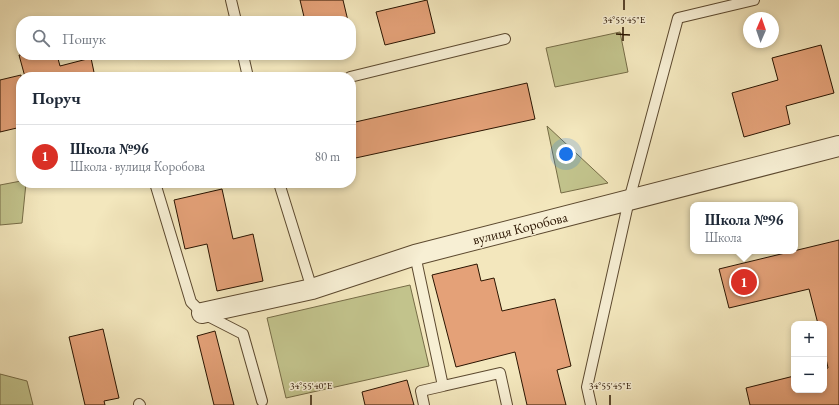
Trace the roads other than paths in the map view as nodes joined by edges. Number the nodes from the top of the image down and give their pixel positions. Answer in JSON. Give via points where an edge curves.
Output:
{"nodes":[{"id":1,"x":231,"y":0,"type":"edge"},
{"id":2,"x":754,"y":0,"type":"edge"},
{"id":3,"x":235,"y":16,"type":"edge"},
{"id":4,"x":505,"y":39,"type":"dead end"},
{"id":5,"x":244,"y":60,"type":"edge"},
{"id":6,"x":247,"y":72,"type":"edge"},
{"id":7,"x":356,"y":76,"type":"edge"},
{"id":8,"x":839,"y":146,"type":"edge"},
{"id":9,"x":157,"y":188,"type":"edge"},
{"id":10,"x":281,"y":188,"type":"edge"},
{"id":11,"x":628,"y":200,"type":"junction"},
{"id":12,"x":415,"y":255,"type":"junction"},
{"id":13,"x":312,"y":289,"type":"junction"},
{"id":14,"x":202,"y":313,"type":"junction"},
{"id":15,"x":443,"y":386,"type":"junction"},
{"id":16,"x":262,"y":401,"type":"dead end"},
{"id":17,"x":424,"y":405,"type":"edge"},
{"id":18,"x":508,"y":405,"type":"edge"},
{"id":19,"x":591,"y":405,"type":"edge"}],
"edges":[{"from":1,"to":3,"type":"lane"},
{"from":2,"to":11,"type":"lane","via":[[678,18]]},
{"from":4,"to":7,"type":"lane"},
{"from":5,"to":6,"type":"lane"},
{"from":8,"to":11,"type":"street","name":"вулиця Коробова"},
{"from":9,"to":14,"type":"lane","via":[[191,302]]},
{"from":10,"to":13,"type":"lane"},
{"from":11,"to":12,"type":"street","name":"вулиця Коробова"},
{"from":11,"to":19,"type":"lane","via":[[587,387]]},
{"from":12,"to":13,"type":"street","name":"вулиця Коробова"},
{"from":12,"to":15,"type":"lane"},
{"from":13,"to":14,"type":"street","name":"вулиця Коробова"},
{"from":14,"to":16,"type":"lane","via":[[243,334]]},
{"from":15,"to":17,"type":"lane","via":[[421,391]]},
{"from":15,"to":18,"type":"lane","via":[[500,373]]}]}
